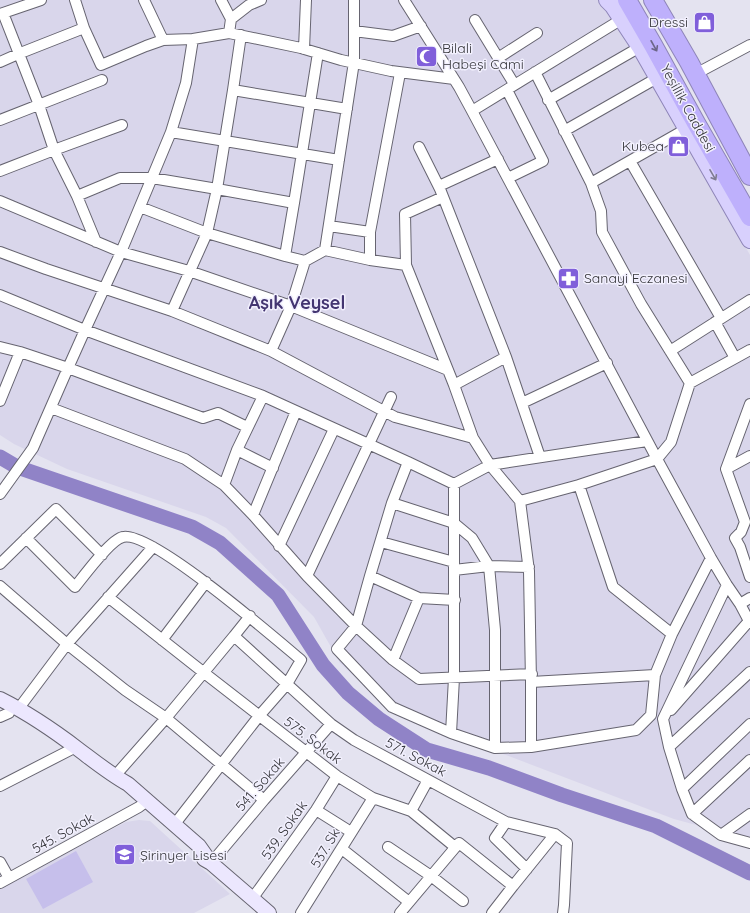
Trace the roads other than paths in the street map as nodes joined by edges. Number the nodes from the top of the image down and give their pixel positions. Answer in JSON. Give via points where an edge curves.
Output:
{"nodes":[{"id":1,"x":41,"y":0,"type":"edge"},
{"id":2,"x":75,"y":0,"type":"edge"},
{"id":3,"x":144,"y":0,"type":"edge"},
{"id":4,"x":221,"y":0,"type":"edge"},
{"id":5,"x":261,"y":0,"type":"edge"},
{"id":6,"x":306,"y":0,"type":"edge"},
{"id":7,"x":354,"y":0,"type":"edge"},
{"id":8,"x":404,"y":0,"type":"edge"},
{"id":9,"x":607,"y":0,"type":"edge"},
{"id":10,"x":659,"y":4,"type":"edge"},
{"id":11,"x":627,"y":11,"type":"edge"},
{"id":12,"x":2,"y":14,"type":"edge"},
{"id":13,"x":230,"y":19,"type":"junction"},
{"id":14,"x":475,"y":20,"type":"dead end"},
{"id":15,"x":421,"y":26,"type":"junction"},
{"id":16,"x":84,"y":28,"type":"junction"},
{"id":17,"x":354,"y":31,"type":"junction"},
{"id":18,"x":229,"y":33,"type":"junction"},
{"id":19,"x":537,"y":33,"type":"dead end"},
{"id":20,"x":241,"y":35,"type":"junction"},
{"id":21,"x":193,"y":39,"type":"junction"},
{"id":22,"x":163,"y":40,"type":"junction"},
{"id":23,"x":750,"y":45,"type":"edge"},
{"id":24,"x":640,"y":47,"type":"junction"},
{"id":25,"x":304,"y":49,"type":"junction"},
{"id":26,"x":318,"y":53,"type":"junction"},
{"id":27,"x":18,"y":54,"type":"junction"},
{"id":28,"x":498,"y":58,"type":"junction"},
{"id":29,"x":0,"y":62,"type":"edge"},
{"id":30,"x":354,"y":62,"type":"junction"},
{"id":31,"x":702,"y":70,"type":"junction"},
{"id":32,"x":400,"y":72,"type":"junction"},
{"id":33,"x":535,"y":72,"type":"junction"},
{"id":34,"x":657,"y":78,"type":"junction"},
{"id":35,"x":454,"y":79,"type":"junction"},
{"id":36,"x":102,"y":80,"type":"dead end"},
{"id":37,"x":511,"y":87,"type":"junction"},
{"id":38,"x":233,"y":90,"type":"junction"},
{"id":39,"x":548,"y":100,"type":"junction"},
{"id":40,"x":311,"y":103,"type":"junction"},
{"id":41,"x":39,"y":105,"type":"junction"},
{"id":42,"x":347,"y":109,"type":"junction"},
{"id":43,"x":472,"y":111,"type":"junction"},
{"id":44,"x":0,"y":120,"type":"edge"},
{"id":45,"x":122,"y":125,"type":"dead end"},
{"id":46,"x":686,"y":129,"type":"junction"},
{"id":47,"x":564,"y":131,"type":"junction"},
{"id":48,"x":171,"y":132,"type":"junction"},
{"id":49,"x":226,"y":141,"type":"junction"},
{"id":50,"x":419,"y":147,"type":"dead end"},
{"id":51,"x":54,"y":150,"type":"junction"},
{"id":52,"x":303,"y":154,"type":"junction"},
{"id":53,"x":750,"y":157,"type":"edge"},
{"id":54,"x":339,"y":160,"type":"junction"},
{"id":55,"x":498,"y":160,"type":"junction"},
{"id":56,"x":630,"y":161,"type":"junction"},
{"id":57,"x":0,"y":171,"type":"edge"},
{"id":58,"x":750,"y":176,"type":"edge"},
{"id":59,"x":152,"y":178,"type":"junction"},
{"id":60,"x":508,"y":178,"type":"junction"},
{"id":61,"x":591,"y":183,"type":"junction"},
{"id":62,"x":439,"y":186,"type":"junction"},
{"id":63,"x":217,"y":189,"type":"junction"},
{"id":64,"x":77,"y":196,"type":"junction"},
{"id":65,"x":443,"y":196,"type":"junction"},
{"id":66,"x":0,"y":201,"type":"edge"},
{"id":67,"x":294,"y":204,"type":"junction"},
{"id":68,"x":140,"y":207,"type":"junction"},
{"id":69,"x":750,"y":217,"type":"edge"},
{"id":70,"x":329,"y":226,"type":"junction"},
{"id":71,"x":370,"y":232,"type":"junction"},
{"id":72,"x":207,"y":233,"type":"junction"},
{"id":73,"x":750,"y":240,"type":"edge"},
{"id":74,"x":96,"y":242,"type":"junction"},
{"id":75,"x":325,"y":250,"type":"junction"},
{"id":76,"x":0,"y":252,"type":"edge"},
{"id":77,"x":121,"y":252,"type":"junction"},
{"id":78,"x":285,"y":256,"type":"junction"},
{"id":79,"x":370,"y":260,"type":"junction"},
{"id":80,"x":305,"y":261,"type":"junction"},
{"id":81,"x":406,"y":265,"type":"junction"},
{"id":82,"x":189,"y":270,"type":"junction"},
{"id":83,"x":103,"y":288,"type":"junction"},
{"id":84,"x":0,"y":294,"type":"edge"},
{"id":85,"x":750,"y":300,"type":"edge"},
{"id":86,"x":291,"y":306,"type":"junction"},
{"id":87,"x":172,"y":311,"type":"junction"},
{"id":88,"x":718,"y":320,"type":"junction"},
{"id":89,"x":85,"y":330,"type":"junction"},
{"id":90,"x":0,"y":347,"type":"edge"},
{"id":91,"x":750,"y":350,"type":"edge"},
{"id":92,"x":270,"y":351,"type":"junction"},
{"id":93,"x":670,"y":351,"type":"junction"},
{"id":94,"x":20,"y":352,"type":"junction"},
{"id":95,"x":506,"y":357,"type":"junction"},
{"id":96,"x":735,"y":358,"type":"junction"},
{"id":97,"x":607,"y":363,"type":"junction"},
{"id":98,"x":68,"y":368,"type":"junction"},
{"id":99,"x":448,"y":370,"type":"junction"},
{"id":100,"x":690,"y":383,"type":"junction"},
{"id":101,"x":454,"y":385,"type":"junction"},
{"id":102,"x":263,"y":396,"type":"junction"},
{"id":103,"x":391,"y":397,"type":"dead end"},
{"id":104,"x":0,"y":402,"type":"edge"},
{"id":105,"x":522,"y":403,"type":"junction"},
{"id":106,"x":750,"y":404,"type":"edge"},
{"id":107,"x":51,"y":408,"type":"junction"},
{"id":108,"x":296,"y":411,"type":"junction"},
{"id":109,"x":383,"y":412,"type":"junction"},
{"id":110,"x":248,"y":427,"type":"junction"},
{"id":111,"x":334,"y":430,"type":"junction"},
{"id":112,"x":473,"y":438,"type":"junction"},
{"id":113,"x":647,"y":441,"type":"junction"},
{"id":114,"x":369,"y":445,"type":"junction"},
{"id":115,"x":237,"y":450,"type":"junction"},
{"id":116,"x":750,"y":456,"type":"edge"},
{"id":117,"x":540,"y":457,"type":"junction"},
{"id":118,"x":657,"y":460,"type":"junction"},
{"id":119,"x":408,"y":462,"type":"junction"},
{"id":120,"x":490,"y":465,"type":"junction"},
{"id":121,"x":273,"y":468,"type":"junction"},
{"id":122,"x":726,"y":469,"type":"junction"},
{"id":123,"x":454,"y":484,"type":"junction"},
{"id":124,"x":224,"y":485,"type":"junction"},
{"id":125,"x":579,"y":485,"type":"junction"},
{"id":126,"x":0,"y":494,"type":"edge"},
{"id":127,"x":520,"y":501,"type":"junction"},
{"id":128,"x":392,"y":503,"type":"junction"},
{"id":129,"x":253,"y":515,"type":"junction"},
{"id":130,"x":454,"y":523,"type":"junction"},
{"id":131,"x":750,"y":527,"type":"edge"},
{"id":132,"x":741,"y":532,"type":"junction"},
{"id":133,"x":26,"y":538,"type":"junction"},
{"id":134,"x":381,"y":542,"type":"junction"},
{"id":135,"x":279,"y":546,"type":"junction"},
{"id":136,"x":153,"y":547,"type":"junction"},
{"id":137,"x":102,"y":555,"type":"junction"},
{"id":138,"x":711,"y":558,"type":"junction"},
{"id":139,"x":0,"y":564,"type":"edge"},
{"id":140,"x":454,"y":566,"type":"junction"},
{"id":141,"x":489,"y":566,"type":"junction"},
{"id":142,"x":529,"y":567,"type":"junction"},
{"id":143,"x":307,"y":576,"type":"junction"},
{"id":144,"x":370,"y":576,"type":"junction"},
{"id":145,"x":750,"y":576,"type":"edge"},
{"id":146,"x":206,"y":582,"type":"junction"},
{"id":147,"x":727,"y":585,"type":"junction"},
{"id":148,"x":0,"y":586,"type":"edge"},
{"id":149,"x":108,"y":597,"type":"junction"},
{"id":150,"x":419,"y":598,"type":"junction"},
{"id":151,"x":750,"y":598,"type":"edge"},
{"id":152,"x":455,"y":600,"type":"junction"},
{"id":153,"x":740,"y":604,"type":"junction"},
{"id":154,"x":250,"y":616,"type":"junction"},
{"id":155,"x":749,"y":622,"type":"edge"},
{"id":156,"x":356,"y":626,"type":"junction"},
{"id":157,"x":672,"y":634,"type":"junction"},
{"id":158,"x":234,"y":636,"type":"junction"},
{"id":159,"x":162,"y":640,"type":"junction"},
{"id":160,"x":67,"y":644,"type":"junction"},
{"id":161,"x":393,"y":660,"type":"junction"},
{"id":162,"x":203,"y":672,"type":"junction"},
{"id":163,"x":750,"y":672,"type":"edge"},
{"id":164,"x":655,"y":675,"type":"junction"},
{"id":165,"x":495,"y":676,"type":"junction"},
{"id":166,"x":454,"y":678,"type":"junction"},
{"id":167,"x":531,"y":678,"type":"junction"},
{"id":168,"x":287,"y":684,"type":"junction"},
{"id":169,"x":0,"y":699,"type":"edge"},
{"id":170,"x":7,"y":712,"type":"edge"},
{"id":171,"x":259,"y":716,"type":"junction"},
{"id":172,"x":166,"y":718,"type":"junction"},
{"id":173,"x":664,"y":719,"type":"junction"},
{"id":174,"x":331,"y":724,"type":"junction"},
{"id":175,"x":750,"y":724,"type":"edge"},
{"id":176,"x":451,"y":733,"type":"junction"},
{"id":177,"x":531,"y":747,"type":"junction"},
{"id":178,"x":669,"y":747,"type":"junction"},
{"id":179,"x":76,"y":748,"type":"junction"},
{"id":180,"x":495,"y":748,"type":"junction"},
{"id":181,"x":307,"y":752,"type":"junction"},
{"id":182,"x":750,"y":760,"type":"edge"},
{"id":183,"x":221,"y":765,"type":"junction"},
{"id":184,"x":114,"y":776,"type":"junction"},
{"id":185,"x":337,"y":776,"type":"junction"},
{"id":186,"x":428,"y":780,"type":"junction"},
{"id":187,"x":0,"y":786,"type":"edge"},
{"id":188,"x":682,"y":789,"type":"junction"},
{"id":189,"x":373,"y":798,"type":"junction"},
{"id":190,"x":264,"y":800,"type":"junction"},
{"id":191,"x":143,"y":804,"type":"junction"},
{"id":192,"x":316,"y":810,"type":"junction"},
{"id":193,"x":411,"y":811,"type":"junction"},
{"id":194,"x":692,"y":814,"type":"junction"},
{"id":195,"x":750,"y":814,"type":"edge"},
{"id":196,"x":506,"y":822,"type":"junction"},
{"id":197,"x":174,"y":825,"type":"junction"},
{"id":198,"x":351,"y":832,"type":"junction"},
{"id":199,"x":555,"y":834,"type":"junction"},
{"id":200,"x":721,"y":835,"type":"junction"},
{"id":201,"x":750,"y":843,"type":"edge"},
{"id":202,"x":457,"y":845,"type":"junction"},
{"id":203,"x":388,"y":846,"type":"dead end"},
{"id":204,"x":342,"y":849,"type":"junction"},
{"id":205,"x":0,"y":862,"type":"edge"},
{"id":206,"x":211,"y":863,"type":"junction"},
{"id":207,"x":527,"y":869,"type":"junction"},
{"id":208,"x":431,"y":876,"type":"junction"},
{"id":209,"x":4,"y":880,"type":"edge"},
{"id":210,"x":513,"y":886,"type":"junction"},
{"id":211,"x":252,"y":899,"type":"junction"},
{"id":212,"x":463,"y":901,"type":"dead end"},
{"id":213,"x":408,"y":902,"type":"junction"},
{"id":214,"x":562,"y":910,"type":"edge"},
{"id":215,"x":269,"y":913,"type":"edge"},
{"id":216,"x":301,"y":913,"type":"edge"},
{"id":217,"x":400,"y":913,"type":"edge"},
{"id":218,"x":492,"y":913,"type":"edge"}],
"edges":[{"from":1,"to":12,"type":"street"},
{"from":2,"to":16,"type":"street"},
{"from":3,"to":22,"type":"street"},
{"from":4,"to":13,"type":"street"},
{"from":5,"to":13,"type":"street","via":[[249,5]]},
{"from":6,"to":25,"type":"street"},
{"from":7,"to":17,"type":"street"},
{"from":8,"to":15,"type":"street"},
{"from":9,"to":11,"type":"main road"},
{"from":10,"to":11,"type":"highway"},
{"from":10,"to":31,"type":"main road"},
{"from":10,"to":58,"type":"highway","name":"Yeşillik Caddesi"},
{"from":11,"to":24,"type":"main road"},
{"from":11,"to":33,"type":"street"},
{"from":11,"to":69,"type":"highway","name":"Yeşillik Caddesi","one_way":true,"via":[[653,45]]},
{"from":12,"to":27,"type":"street"},
{"from":13,"to":18,"type":"street"},
{"from":14,"to":28,"type":"street"},
{"from":15,"to":17,"type":"street","via":[[393,36]]},
{"from":15,"to":35,"type":"street"},
{"from":16,"to":22,"type":"street","via":[[101,65]]},
{"from":16,"to":27,"type":"street"},
{"from":17,"to":30,"type":"street"},
{"from":18,"to":20,"type":"street"},
{"from":18,"to":21,"type":"street"},
{"from":19,"to":28,"type":"street"},
{"from":20,"to":25,"type":"street"},
{"from":20,"to":38,"type":"street"},
{"from":21,"to":22,"type":"street"},
{"from":21,"to":48,"type":"street","via":[[186,83]]},
{"from":23,"to":31,"type":"street"},
{"from":24,"to":34,"type":"main road"},
{"from":24,"to":39,"type":"street"},
{"from":25,"to":26,"type":"street"},
{"from":26,"to":30,"type":"street"},
{"from":26,"to":40,"type":"street"},
{"from":27,"to":29,"type":"street"},
{"from":27,"to":41,"type":"street"},
{"from":28,"to":37,"type":"street"},
{"from":30,"to":32,"type":"street"},
{"from":30,"to":42,"type":"street"},
{"from":31,"to":53,"type":"main road"},
{"from":32,"to":35,"type":"street"},
{"from":32,"to":71,"type":"street"},
{"from":33,"to":37,"type":"street"},
{"from":33,"to":39,"type":"street"},
{"from":34,"to":46,"type":"main road"},
{"from":34,"to":47,"type":"street"},
{"from":35,"to":43,"type":"street"},
{"from":36,"to":41,"type":"street"},
{"from":37,"to":43,"type":"street"},
{"from":37,"to":60,"type":"street","via":[[543,161]]},
{"from":38,"to":40,"type":"street"},
{"from":38,"to":49,"type":"street"},
{"from":39,"to":47,"type":"street"},
{"from":40,"to":42,"type":"street"},
{"from":40,"to":52,"type":"street"},
{"from":41,"to":44,"type":"street"},
{"from":41,"to":51,"type":"street"},
{"from":42,"to":54,"type":"street"},
{"from":43,"to":55,"type":"street"},
{"from":45,"to":51,"type":"street"},
{"from":46,"to":56,"type":"street"},
{"from":46,"to":73,"type":"main road","one_way":true},
{"from":47,"to":61,"type":"street"},
{"from":48,"to":49,"type":"street"},
{"from":48,"to":59,"type":"street"},
{"from":49,"to":52,"type":"street"},
{"from":49,"to":63,"type":"street"},
{"from":50,"to":62,"type":"street"},
{"from":51,"to":57,"type":"street"},
{"from":51,"to":64,"type":"street"},
{"from":52,"to":54,"type":"street"},
{"from":52,"to":67,"type":"street"},
{"from":54,"to":70,"type":"street"},
{"from":55,"to":60,"type":"street"},
{"from":55,"to":62,"type":"street"},
{"from":56,"to":61,"type":"street"},
{"from":56,"to":88,"type":"street"},
{"from":59,"to":63,"type":"street"},
{"from":59,"to":64,"type":"street","via":[[120,178]]},
{"from":59,"to":68,"type":"street"},
{"from":60,"to":97,"type":"street"},
{"from":61,"to":93,"type":"street","via":[[601,211],[602,232]]},
{"from":62,"to":65,"type":"street"},
{"from":63,"to":67,"type":"street"},
{"from":63,"to":72,"type":"street"},
{"from":64,"to":74,"type":"street"},
{"from":65,"to":81,"type":"street","via":[[405,214]]},
{"from":65,"to":95,"type":"street"},
{"from":66,"to":74,"type":"street"},
{"from":67,"to":78,"type":"street"},
{"from":68,"to":72,"type":"street"},
{"from":68,"to":77,"type":"street"},
{"from":70,"to":71,"type":"street"},
{"from":70,"to":75,"type":"street"},
{"from":71,"to":79,"type":"street"},
{"from":72,"to":78,"type":"street"},
{"from":72,"to":82,"type":"street"},
{"from":74,"to":77,"type":"street"},
{"from":75,"to":79,"type":"street"},
{"from":75,"to":80,"type":"street"},
{"from":76,"to":83,"type":"street"},
{"from":77,"to":82,"type":"street"},
{"from":77,"to":83,"type":"street"},
{"from":78,"to":80,"type":"street"},
{"from":79,"to":81,"type":"street"},
{"from":80,"to":86,"type":"street"},
{"from":81,"to":99,"type":"street"},
{"from":82,"to":86,"type":"street"},
{"from":82,"to":87,"type":"street"},
{"from":83,"to":87,"type":"street"},
{"from":83,"to":89,"type":"street"},
{"from":84,"to":89,"type":"street"},
{"from":85,"to":88,"type":"street"},
{"from":86,"to":92,"type":"street"},
{"from":86,"to":99,"type":"street"},
{"from":87,"to":92,"type":"street"},
{"from":88,"to":93,"type":"street"},
{"from":88,"to":96,"type":"street"},
{"from":89,"to":98,"type":"street"},
{"from":89,"to":102,"type":"street"},
{"from":90,"to":94,"type":"street"},
{"from":91,"to":96,"type":"street"},
{"from":92,"to":109,"type":"street"},
{"from":93,"to":100,"type":"street"},
{"from":94,"to":98,"type":"street"},
{"from":94,"to":104,"type":"street"},
{"from":95,"to":101,"type":"street"},
{"from":95,"to":105,"type":"street"},
{"from":96,"to":100,"type":"street"},
{"from":97,"to":105,"type":"street"},
{"from":97,"to":113,"type":"street"},
{"from":98,"to":107,"type":"street"},
{"from":98,"to":110,"type":"street","via":[[203,418],[218,413]]},
{"from":99,"to":101,"type":"street"},
{"from":100,"to":118,"type":"street","via":[[671,442]]},
{"from":101,"to":112,"type":"street"},
{"from":102,"to":108,"type":"street"},
{"from":102,"to":110,"type":"street"},
{"from":103,"to":109,"type":"street"},
{"from":105,"to":117,"type":"street"},
{"from":106,"to":122,"type":"street"},
{"from":107,"to":124,"type":"street","via":[[185,458]]},
{"from":107,"to":126,"type":"street","via":[[33,448]]},
{"from":108,"to":111,"type":"street"},
{"from":108,"to":121,"type":"street"},
{"from":109,"to":112,"type":"street"},
{"from":109,"to":114,"type":"street"},
{"from":110,"to":115,"type":"street"},
{"from":111,"to":114,"type":"street"},
{"from":111,"to":135,"type":"street"},
{"from":112,"to":120,"type":"street"},
{"from":113,"to":117,"type":"street"},
{"from":113,"to":118,"type":"street"},
{"from":114,"to":119,"type":"street"},
{"from":114,"to":143,"type":"street"},
{"from":115,"to":121,"type":"street"},
{"from":115,"to":124,"type":"street"},
{"from":116,"to":122,"type":"street"},
{"from":117,"to":120,"type":"street"},
{"from":118,"to":125,"type":"street"},
{"from":118,"to":138,"type":"street"},
{"from":119,"to":123,"type":"street"},
{"from":119,"to":128,"type":"street"},
{"from":120,"to":123,"type":"street"},
{"from":120,"to":127,"type":"street"},
{"from":121,"to":129,"type":"street"},
{"from":122,"to":132,"type":"street","via":[[745,522]]},
{"from":123,"to":130,"type":"street"},
{"from":124,"to":129,"type":"street"},
{"from":125,"to":127,"type":"street"},
{"from":125,"to":157,"type":"street","via":[[613,587]]},
{"from":127,"to":142,"type":"street"},
{"from":128,"to":130,"type":"street"},
{"from":128,"to":134,"type":"street"},
{"from":129,"to":135,"type":"street"},
{"from":130,"to":140,"type":"street"},
{"from":130,"to":141,"type":"street","via":[[472,538]]},
{"from":131,"to":132,"type":"street"},
{"from":132,"to":145,"type":"street","via":[[735,538]]},
{"from":133,"to":137,"type":"street","via":[[56,509]]},
{"from":133,"to":137,"type":"street","via":[[75,587]]},
{"from":133,"to":139,"type":"street"},
{"from":134,"to":140,"type":"street"},
{"from":134,"to":144,"type":"street"},
{"from":135,"to":143,"type":"street"},
{"from":136,"to":137,"type":"street","via":[[134,537],[124,536],[118,538]]},
{"from":136,"to":146,"type":"street"},
{"from":136,"to":149,"type":"street"},
{"from":138,"to":147,"type":"street"},
{"from":138,"to":157,"type":"street"},
{"from":140,"to":141,"type":"street"},
{"from":140,"to":152,"type":"street"},
{"from":141,"to":142,"type":"street"},
{"from":141,"to":165,"type":"street","via":[[495,630]]},
{"from":142,"to":167,"type":"street"},
{"from":143,"to":156,"type":"street"},
{"from":144,"to":150,"type":"street"},
{"from":144,"to":156,"type":"street"},
{"from":146,"to":154,"type":"street"},
{"from":146,"to":159,"type":"street"},
{"from":147,"to":153,"type":"street"},
{"from":147,"to":173,"type":"street"},
{"from":148,"to":160,"type":"street"},
{"from":149,"to":159,"type":"street","name":"575. Sokak"},
{"from":149,"to":160,"type":"street"},
{"from":150,"to":152,"type":"street"},
{"from":150,"to":161,"type":"street"},
{"from":151,"to":153,"type":"street"},
{"from":152,"to":166,"type":"street"},
{"from":153,"to":155,"type":"street"},
{"from":154,"to":158,"type":"street"},
{"from":154,"to":168,"type":"street","via":[[301,660]]},
{"from":155,"to":173,"type":"street"},
{"from":156,"to":161,"type":"street"},
{"from":156,"to":176,"type":"street","via":[[333,651],[392,707]]},
{"from":157,"to":164,"type":"street"},
{"from":158,"to":162,"type":"street"},
{"from":158,"to":168,"type":"street","name":"571. Sokak"},
{"from":159,"to":162,"type":"street","name":"575. Sokak"},
{"from":160,"to":170,"type":"street"},
{"from":160,"to":172,"type":"street","via":[[125,690]]},
{"from":161,"to":166,"type":"street","via":[[419,678]]},
{"from":162,"to":171,"type":"street","name":"575. Sokak"},
{"from":162,"to":172,"type":"street"},
{"from":163,"to":178,"type":"street"},
{"from":164,"to":167,"type":"street"},
{"from":164,"to":177,"type":"street","via":[[651,716],[636,730]]},
{"from":165,"to":166,"type":"street"},
{"from":165,"to":167,"type":"street"},
{"from":165,"to":180,"type":"street"},
{"from":166,"to":176,"type":"street"},
{"from":167,"to":177,"type":"street"},
{"from":168,"to":171,"type":"street"},
{"from":168,"to":174,"type":"street","name":"571. Sokak"},
{"from":169,"to":170,"type":"main road"},
{"from":170,"to":179,"type":"main road"},
{"from":171,"to":181,"type":"street","name":"575. Sokak"},
{"from":171,"to":183,"type":"street"},
{"from":172,"to":183,"type":"street"},
{"from":172,"to":184,"type":"street"},
{"from":173,"to":178,"type":"street"},
{"from":174,"to":181,"type":"street","name":"541. Sokak"},
{"from":174,"to":186,"type":"street","name":"571. Sokak","via":[[354,740]]},
{"from":175,"to":188,"type":"street"},
{"from":176,"to":180,"type":"street"},
{"from":177,"to":180,"type":"street"},
{"from":178,"to":188,"type":"street"},
{"from":179,"to":184,"type":"main road"},
{"from":179,"to":187,"type":"street"},
{"from":181,"to":185,"type":"street","name":"575. Sokak"},
{"from":181,"to":190,"type":"street","name":"541. Sokak"},
{"from":182,"to":194,"type":"street"},
{"from":183,"to":190,"type":"street"},
{"from":183,"to":197,"type":"street"},
{"from":184,"to":191,"type":"main road","via":[[128,784]]},
{"from":185,"to":189,"type":"street","name":"575. Sokak"},
{"from":185,"to":192,"type":"street","name":"539. Sokak"},
{"from":186,"to":193,"type":"street"},
{"from":186,"to":196,"type":"street","name":"571. Sokak"},
{"from":188,"to":194,"type":"street"},
{"from":189,"to":193,"type":"street","name":"575. Sokak"},
{"from":189,"to":198,"type":"street","name":"537. Sk"},
{"from":190,"to":206,"type":"street","name":"541. Sokak"},
{"from":191,"to":197,"type":"main road"},
{"from":191,"to":206,"type":"main road","via":[[192,852]]},
{"from":191,"to":209,"type":"street","name":"545. Sokak"},
{"from":192,"to":198,"type":"street"},
{"from":192,"to":211,"type":"street","name":"539. Sokak"},
{"from":193,"to":202,"type":"street","name":"575. Sokak"},
{"from":194,"to":200,"type":"street"},
{"from":195,"to":200,"type":"street"},
{"from":196,"to":199,"type":"street","name":"571. Sokak"},
{"from":196,"to":207,"type":"street","via":[[495,838]]},
{"from":197,"to":206,"type":"main road","via":[[198,846]]},
{"from":198,"to":204,"type":"street","name":"537. Sk"},
{"from":199,"to":207,"type":"street"},
{"from":199,"to":214,"type":"street","via":[[567,843]]},
{"from":200,"to":201,"type":"street"},
{"from":202,"to":208,"type":"street"},
{"from":202,"to":210,"type":"street","name":"575. Sokak"},
{"from":203,"to":208,"type":"street"},
{"from":204,"to":213,"type":"street"},
{"from":204,"to":216,"type":"street","name":"537. Sk"},
{"from":205,"to":209,"type":"street"},
{"from":206,"to":211,"type":"main road"},
{"from":207,"to":210,"type":"street"},
{"from":208,"to":212,"type":"street"},
{"from":208,"to":213,"type":"street"},
{"from":210,"to":218,"type":"street"},
{"from":211,"to":215,"type":"main road"},
{"from":213,"to":217,"type":"street"}]}
